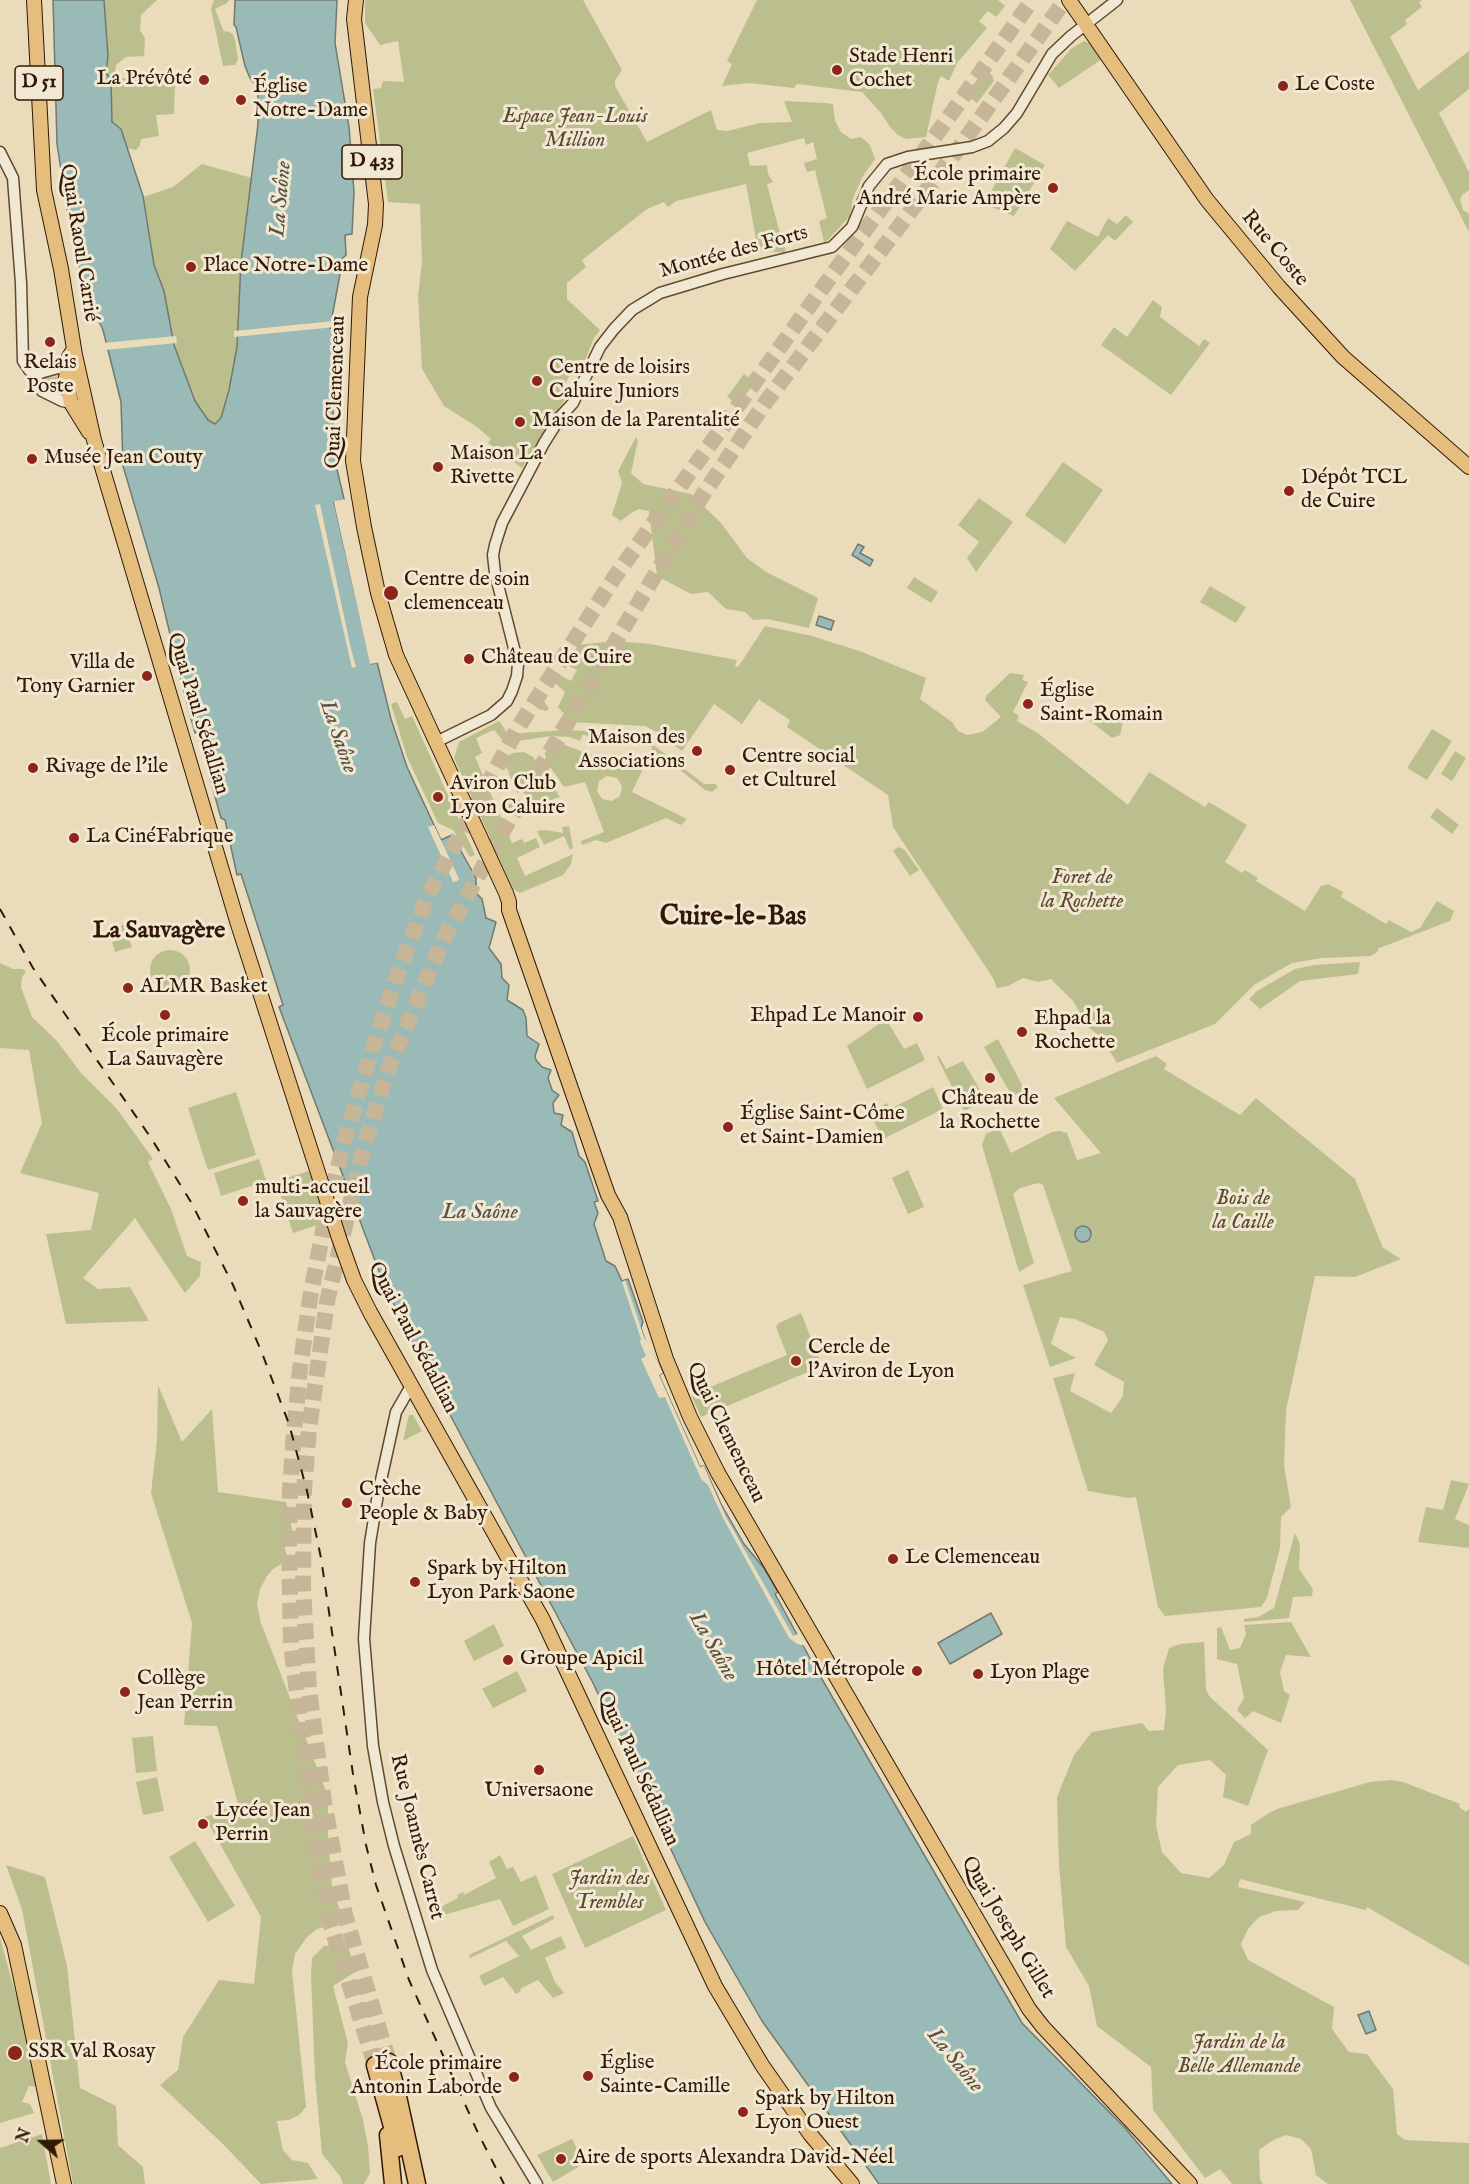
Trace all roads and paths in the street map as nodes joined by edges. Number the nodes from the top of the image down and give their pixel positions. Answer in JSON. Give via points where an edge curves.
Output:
{"nodes":[{"id":1,"x":34,"y":0,"type":"edge"},
{"id":2,"x":356,"y":0,"type":"edge"},
{"id":3,"x":1069,"y":0,"type":"edge"},
{"id":4,"x":1117,"y":0,"type":"edge"},
{"id":5,"x":1086,"y":24,"type":"junction"},
{"id":6,"x":0,"y":152,"type":"edge"},
{"id":7,"x":73,"y":371,"type":"junction"},
{"id":8,"x":37,"y":376,"type":"junction"},
{"id":9,"x":71,"y":403,"type":"junction"},
{"id":10,"x":94,"y":440,"type":"junction"},
{"id":11,"x":1469,"y":467,"type":"edge"},
{"id":12,"x":436,"y":742,"type":"junction"},
{"id":13,"x":411,"y":1386,"type":"junction"},
{"id":14,"x":419,"y":1400,"type":"junction"},
{"id":15,"x":399,"y":1406,"type":"junction"},
{"id":16,"x":828,"y":1665,"type":"joint"},
{"id":17,"x":0,"y":1913,"type":"edge"},
{"id":18,"x":381,"y":2068,"type":"junction"},
{"id":19,"x":64,"y":2184,"type":"edge"},
{"id":20,"x":393,"y":2184,"type":"edge"},
{"id":21,"x":405,"y":2184,"type":"edge"},
{"id":22,"x":419,"y":2184,"type":"edge"},
{"id":23,"x":537,"y":2184,"type":"edge"},
{"id":24,"x":852,"y":2184,"type":"edge"},
{"id":25,"x":1190,"y":2184,"type":"edge"}],
"edges":[{"from":1,"to":7,"type":"main road","name":"Quai Raoul Carrié","number":"D 51","via":[[45,190],[63,277],[74,349],[69,357]]},
{"from":2,"to":12,"type":"main road","name":"Quai Clemenceau","number":"D 433","via":[[354,19],[376,204],[360,297],[353,461],[382,612]]},
{"from":3,"to":5,"type":"main road","name":"Rue Coste"},
{"from":4,"to":5,"type":"street"},
{"from":5,"to":11,"type":"main road","name":"Rue Coste","via":[[1208,200],[1304,317],[1349,363]]},
{"from":5,"to":12,"type":"street","name":"Montée des Forts","via":[[1052,54],[1020,109],[988,141],[889,162],[868,186],[852,227],[832,247],[660,293],[632,310],[609,334],[573,403],[544,443],[518,491],[495,545],[495,573],[518,664],[512,691],[491,715]]},
{"from":6,"to":8,"type":"street","via":[[14,178],[23,361]]},
{"from":7,"to":8,"type":"street","via":[[58,368]]},
{"from":7,"to":9,"type":"main road","name":"Quai Paul Sédallian"},
{"from":7,"to":10,"type":"main road","name":"Quai Paul Sédallian"},
{"from":8,"to":9,"type":"street","via":[[42,391]]},
{"from":9,"to":10,"type":"main road","name":"Quai Paul Sédallian"},
{"from":10,"to":13,"type":"main road","name":"Quai Paul Sédallian","via":[[237,921],[339,1238],[354,1280]]},
{"from":12,"to":16,"type":"main road","name":"Quai Clemenceau","via":[[515,908],[614,1193],[666,1359],[690,1417]]},
{"from":13,"to":14,"type":"main road","name":"Quai Paul Sédallian"},
{"from":13,"to":15,"type":"street","name":"Rue Joannès Carret"},
{"from":14,"to":15,"type":"street"},
{"from":14,"to":24,"type":"main road","name":"Quai Paul Sédallian","via":[[552,1637],[715,1986],[768,2074],[810,2134]]},
{"from":15,"to":23,"type":"street","name":"Rue Joannès Carret","via":[[378,1494],[366,1585],[364,1639],[373,1746],[383,1802],[409,1900],[446,2003],[491,2108]]},
{"from":16,"to":25,"type":"main road","name":"Quai Joseph Gillet","via":[[1029,2009]]},
{"from":17,"to":19,"type":"main road","via":[[14,1945]]},
{"from":18,"to":20,"type":"highway"},
{"from":18,"to":21,"type":"highway"},
{"from":18,"to":22,"type":"highway","via":[[404,2122]]}]}
